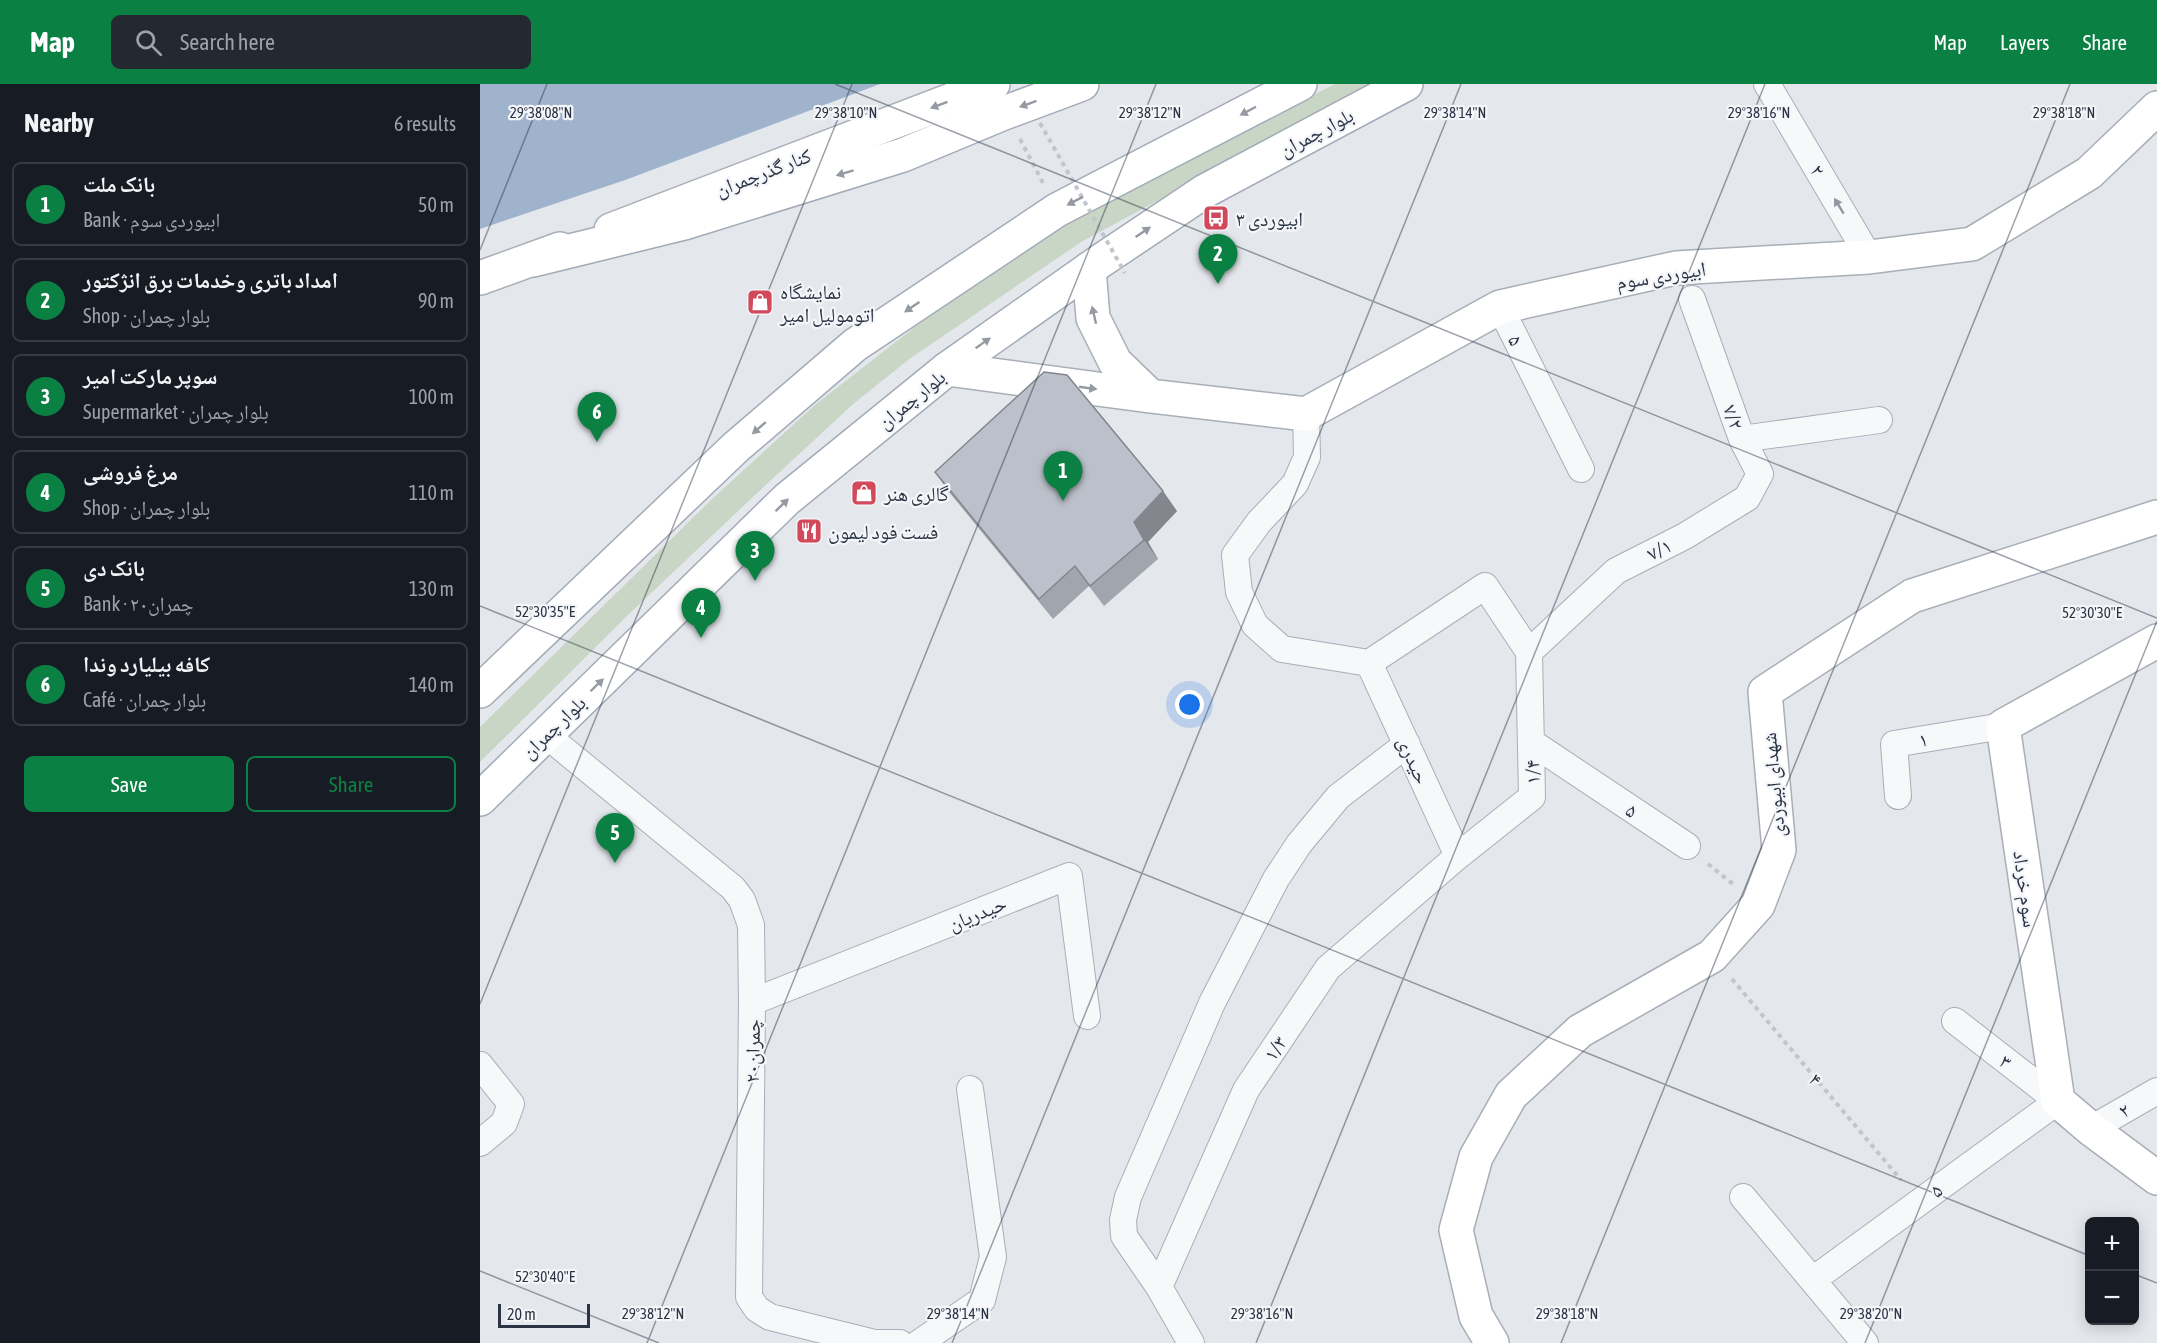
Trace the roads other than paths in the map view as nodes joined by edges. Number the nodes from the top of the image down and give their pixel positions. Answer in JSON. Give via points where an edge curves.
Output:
{"nodes":[{"id":1,"x":1082,"y":84,"type":"edge"},
{"id":2,"x":1300,"y":84,"type":"edge"},
{"id":3,"x":1406,"y":84,"type":"edge"},
{"id":4,"x":1767,"y":84,"type":"edge"},
{"id":5,"x":998,"y":99,"type":"edge"},
{"id":6,"x":2157,"y":108,"type":"edge"},
{"id":7,"x":1869,"y":256,"type":"junction"},
{"id":8,"x":1089,"y":269,"type":"junction"},
{"id":9,"x":480,"y":278,"type":"edge"},
{"id":10,"x":1692,"y":298,"type":"dead end"},
{"id":11,"x":1500,"y":307,"type":"junction"},
{"id":12,"x":947,"y":369,"type":"junction"},
{"id":13,"x":1150,"y":396,"type":"junction"},
{"id":14,"x":1306,"y":414,"type":"junction"},
{"id":15,"x":1879,"y":420,"type":"dead end"},
{"id":16,"x":1742,"y":439,"type":"junction"},
{"id":17,"x":1581,"y":469,"type":"dead end"},
{"id":18,"x":2157,"y":517,"type":"edge"},
{"id":19,"x":2157,"y":641,"type":"edge"},
{"id":20,"x":1529,"y":652,"type":"junction"},
{"id":21,"x":1370,"y":663,"type":"junction"},
{"id":22,"x":480,"y":691,"type":"edge"},
{"id":23,"x":2003,"y":726,"type":"junction"},
{"id":24,"x":546,"y":735,"type":"junction"},
{"id":25,"x":1531,"y":742,"type":"junction"},
{"id":26,"x":1407,"y":744,"type":"junction"},
{"id":27,"x":1898,"y":796,"type":"dead end"},
{"id":28,"x":480,"y":799,"type":"edge"},
{"id":29,"x":1687,"y":846,"type":"road end"},
{"id":30,"x":1458,"y":856,"type":"junction"},
{"id":31,"x":752,"y":1002,"type":"junction"},
{"id":32,"x":1087,"y":1017,"type":"dead end"},
{"id":33,"x":1955,"y":1021,"type":"dead end"},
{"id":34,"x":480,"y":1065,"type":"edge"},
{"id":35,"x":970,"y":1089,"type":"dead end"},
{"id":36,"x":2157,"y":1091,"type":"edge"},
{"id":37,"x":2058,"y":1101,"type":"junction"},
{"id":38,"x":2091,"y":1129,"type":"junction"},
{"id":39,"x":480,"y":1143,"type":"edge"},
{"id":40,"x":2157,"y":1178,"type":"edge"},
{"id":41,"x":1743,"y":1197,"type":"dead end"},
{"id":42,"x":1814,"y":1279,"type":"junction"},
{"id":43,"x":1159,"y":1287,"type":"junction"},
{"id":44,"x":900,"y":1343,"type":"edge"},
{"id":45,"x":919,"y":1343,"type":"edge"},
{"id":46,"x":1191,"y":1343,"type":"edge"},
{"id":47,"x":1492,"y":1343,"type":"edge"},
{"id":48,"x":1865,"y":1343,"type":"edge"}],
"edges":[{"from":1,"to":5,"type":"street","one_way":true},
{"from":2,"to":22,"type":"street","one_way":true,"via":[[1057,210],[855,345],[736,447]]},
{"from":8,"to":3,"type":"street","name":"بلوار چمران","one_way":true,"via":[[1205,191]]},
{"from":7,"to":4,"type":"street","name":"۲","one_way":true},
{"from":5,"to":9,"type":"street","one_way":true,"via":[[903,155],[684,224],[533,260]]},
{"from":6,"to":7,"type":"street","name":"ابیوردی سوم","via":[[2089,174],[1972,244]]},
{"from":7,"to":11,"type":"street","name":"ابیوردی سوم","via":[[1676,268]]},
{"from":12,"to":8,"type":"street","name":"بلوار چمران","one_way":true},
{"from":13,"to":8,"type":"street","one_way":true,"via":[[1110,353],[1094,318]]},
{"from":10,"to":16,"type":"street","name":"۷/۲"},
{"from":11,"to":14,"type":"street","name":"ابیوردی سوم"},
{"from":11,"to":17,"type":"street","name":"۵"},
{"from":12,"to":13,"type":"street","one_way":true},
{"from":24,"to":12,"type":"street","name":"بلوار چمران","one_way":true,"via":[[787,499]]},
{"from":13,"to":14,"type":"street"},
{"from":14,"to":21,"type":"street","via":[[1307,457],[1295,484],[1235,555],[1239,592],[1255,624],[1282,649]]},
{"from":15,"to":16,"type":"street","name":"۷/۲"},
{"from":16,"to":20,"type":"street","name":"۷/۱","via":[[1760,474],[1747,498],[1685,536],[1616,571]]},
{"from":18,"to":47,"type":"street","name":"شهدای ابیوردی","via":[[1912,596],[1765,692],[1779,850],[1758,904],[1712,956],[1580,1031],[1511,1095],[1476,1157],[1456,1230],[1476,1316]]},
{"from":19,"to":23,"type":"street"},
{"from":20,"to":21,"type":"street","via":[[1485,586]]},
{"from":20,"to":25,"type":"street","name":"۱/۴"},
{"from":21,"to":26,"type":"street","name":"حیدری"},
{"from":23,"to":27,"type":"street","name":"۱","via":[[1894,744]]},
{"from":23,"to":37,"type":"street","name":"سوم خرداد"},
{"from":24,"to":28,"type":"street","name":"بلوار چمران"},
{"from":24,"to":31,"type":"street","name":"چمران۲۰","via":[[733,888],[751,925]]},
{"from":25,"to":29,"type":"street","name":"۵"},
{"from":25,"to":30,"type":"street","name":"۱/۴","via":[[1532,797]]},
{"from":26,"to":30,"type":"street","name":"حیدری"},
{"from":26,"to":43,"type":"street","via":[[1338,797],[1299,844],[1262,906],[1203,1022],[1128,1197],[1123,1220],[1124,1236]]},
{"from":30,"to":43,"type":"street","name":"۱/۳","via":[[1328,968],[1246,1090]]},
{"from":31,"to":32,"type":"street","name":"حیدریان","via":[[1069,876]]},
{"from":31,"to":44,"type":"street","name":"چمران۲۰","via":[[749,1297],[757,1309],[770,1317],[875,1342]]},
{"from":33,"to":37,"type":"street","name":"۳"},
{"from":34,"to":39,"type":"street","via":[[511,1104],[504,1123]]},
{"from":35,"to":45,"type":"street","via":[[993,1257],[982,1300]]},
{"from":36,"to":38,"type":"street","name":"۲"},
{"from":37,"to":38,"type":"street"},
{"from":37,"to":42,"type":"street","name":"۵"},
{"from":38,"to":40,"type":"street"},
{"from":41,"to":42,"type":"street"},
{"from":42,"to":48,"type":"street"},
{"from":43,"to":46,"type":"street"}]}
